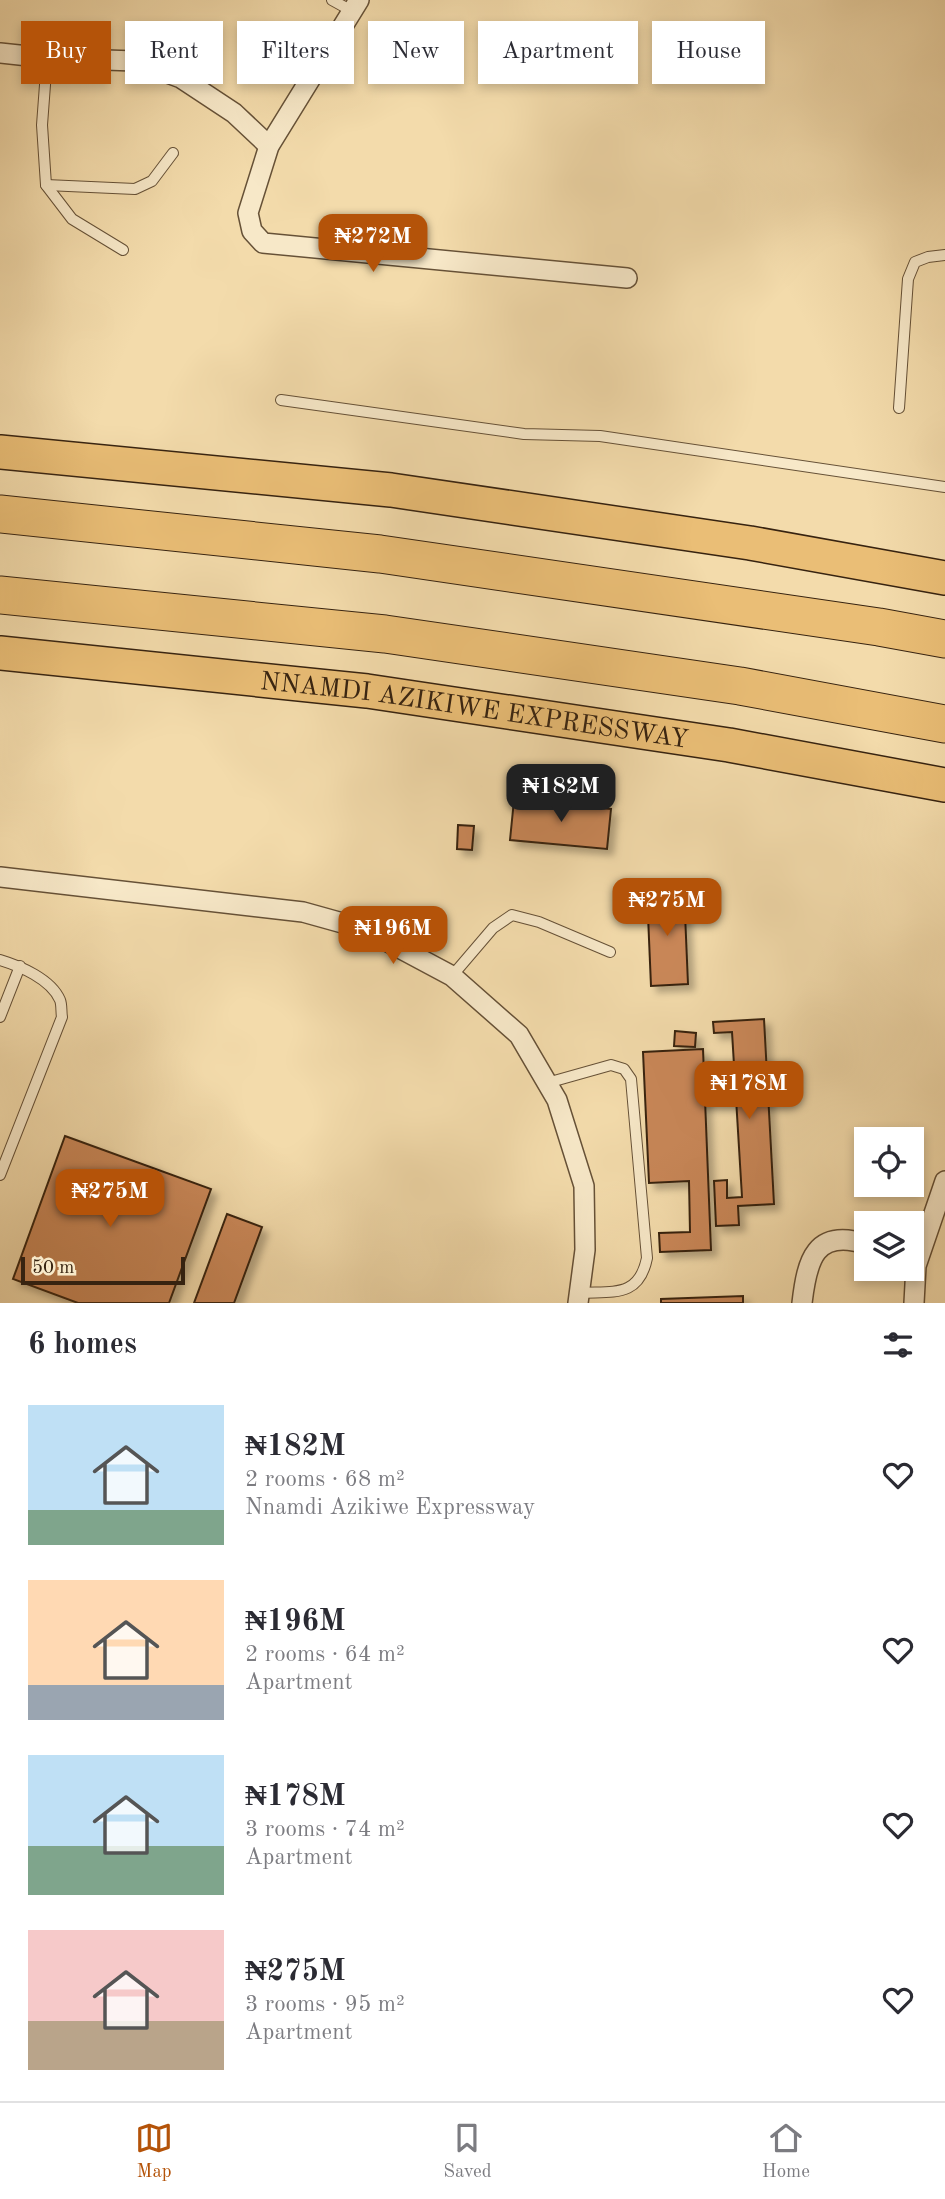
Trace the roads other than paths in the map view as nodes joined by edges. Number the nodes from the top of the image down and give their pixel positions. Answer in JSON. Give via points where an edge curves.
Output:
{"nodes":[{"id":1,"x":332,"y":0,"type":"edge"},
{"id":2,"x":356,"y":5,"type":"edge"},
{"id":3,"x":0,"y":53,"type":"edge"},
{"id":4,"x":21,"y":55,"type":"edge"},
{"id":5,"x":111,"y":60,"type":"edge"},
{"id":6,"x":45,"y":84,"type":"edge"},
{"id":7,"x":269,"y":146,"type":"junction"},
{"id":8,"x":173,"y":153,"type":"dead end"},
{"id":9,"x":47,"y":185,"type":"junction"},
{"id":10,"x":123,"y":250,"type":"dead end"},
{"id":11,"x":945,"y":256,"type":"edge"},
{"id":12,"x":627,"y":278,"type":"dead end"},
{"id":13,"x":281,"y":400,"type":"dead end"},
{"id":14,"x":899,"y":408,"type":"dead end"},
{"id":15,"x":0,"y":452,"type":"edge"},
{"id":16,"x":945,"y":487,"type":"edge"},
{"id":17,"x":4,"y":514,"type":"edge"},
{"id":18,"x":945,"y":578,"type":"edge"},
{"id":19,"x":0,"y":595,"type":"edge"},
{"id":20,"x":945,"y":639,"type":"edge"},
{"id":21,"x":0,"y":653,"type":"edge"},
{"id":22,"x":945,"y":724,"type":"edge"},
{"id":23,"x":945,"y":785,"type":"edge"},
{"id":24,"x":0,"y":877,"type":"edge"},
{"id":25,"x":610,"y":952,"type":"dead end"},
{"id":26,"x":0,"y":960,"type":"edge"},
{"id":27,"x":20,"y":966,"type":"junction"},
{"id":28,"x":452,"y":976,"type":"junction"},
{"id":29,"x":0,"y":1017,"type":"edge"},
{"id":30,"x":547,"y":1083,"type":"junction"},
{"id":31,"x":0,"y":1175,"type":"edge"},
{"id":32,"x":944,"y":1187,"type":"edge"},
{"id":33,"x":924,"y":1239,"type":"edge"},
{"id":34,"x":854,"y":1241,"type":"edge"},
{"id":35,"x":914,"y":1281,"type":"edge"},
{"id":36,"x":579,"y":1298,"type":"edge"},
{"id":37,"x":802,"y":1303,"type":"edge"},
{"id":38,"x":914,"y":1303,"type":"edge"}],
"edges":[{"from":1,"to":2,"type":"lane"},
{"from":2,"to":7,"type":"street"},
{"from":3,"to":4,"type":"street"},
{"from":5,"to":7,"type":"street","via":[[135,61],[181,78],[234,113]]},
{"from":6,"to":9,"type":"lane"},
{"from":7,"to":12,"type":"street","via":[[248,213],[252,231],[263,243]]},
{"from":8,"to":9,"type":"lane","via":[[152,181],[135,188]]},
{"from":9,"to":10,"type":"lane","via":[[72,219]]},
{"from":11,"to":14,"type":"lane","via":[[915,262],[908,279]]},
{"from":13,"to":16,"type":"lane","via":[[524,434],[600,436]]},
{"from":15,"to":18,"type":"highway","via":[[391,490],[750,543]]},
{"from":17,"to":20,"type":"highway","via":[[380,554]]},
{"from":19,"to":22,"type":"highway","via":[[384,634],[740,686]]},
{"from":21,"to":23,"type":"highway","name":"NNAMDI AZIKIWE EXPRESSWAY","via":[[367,691],[729,745]]},
{"from":24,"to":28,"type":"street","via":[[303,912],[365,929]]},
{"from":25,"to":28,"type":"lane","via":[[512,915],[493,928]]},
{"from":26,"to":27,"type":"lane"},
{"from":27,"to":29,"type":"lane"},
{"from":27,"to":31,"type":"lane","via":[[50,987],[60,1000],[62,1017]]},
{"from":28,"to":30,"type":"street","via":[[519,1035]]},
{"from":30,"to":36,"type":"street","via":[[557,1100],[584,1186],[585,1250]]},
{"from":30,"to":36,"type":"lane","via":[[611,1065],[624,1069],[631,1079],[647,1258],[635,1284],[623,1291]]},
{"from":32,"to":33,"type":"street"},
{"from":34,"to":37,"type":"street","via":[[840,1238],[819,1247],[806,1271]]},
{"from":35,"to":38,"type":"street"}]}
